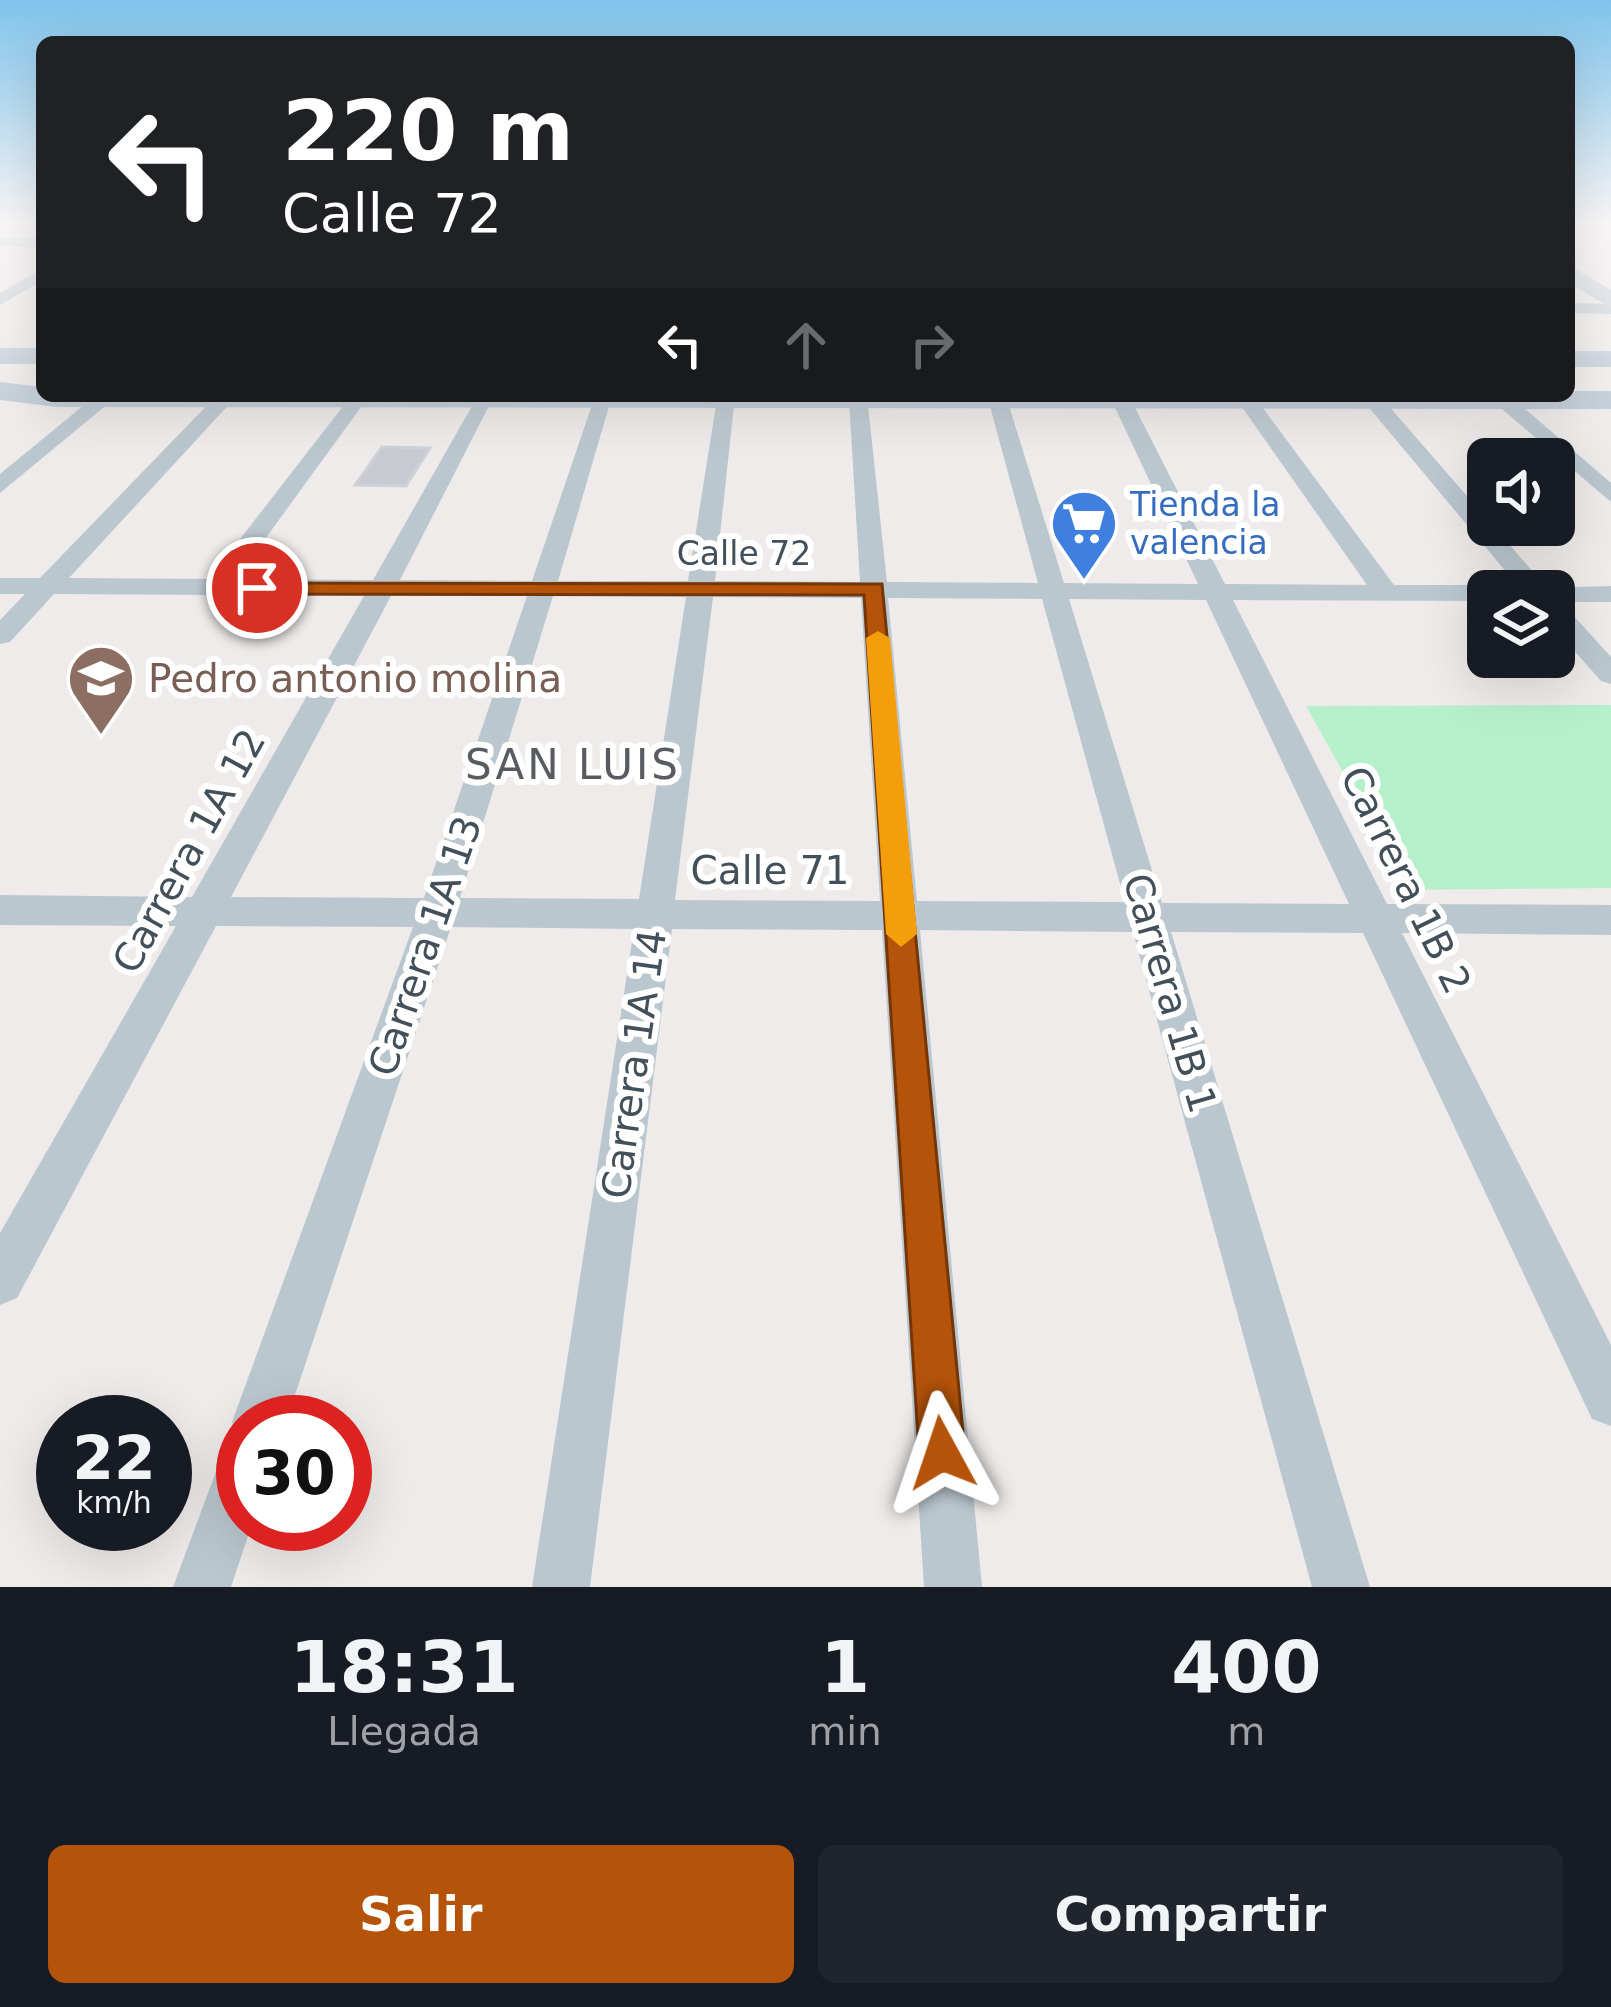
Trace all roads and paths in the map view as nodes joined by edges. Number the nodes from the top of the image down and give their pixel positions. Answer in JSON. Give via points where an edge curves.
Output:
{"nodes":[{"id":1,"x":1575,"y":359,"type":"edge"},
{"id":2,"x":1611,"y":361,"type":"edge"},
{"id":3,"x":0,"y":395,"type":"edge"},
{"id":4,"x":36,"y":397,"type":"edge"},
{"id":5,"x":1575,"y":400,"type":"edge"},
{"id":6,"x":1611,"y":400,"type":"edge"},
{"id":7,"x":100,"y":402,"type":"edge"},
{"id":8,"x":221,"y":402,"type":"edge"},
{"id":9,"x":357,"y":402,"type":"edge"},
{"id":10,"x":484,"y":402,"type":"edge"},
{"id":11,"x":603,"y":402,"type":"edge"},
{"id":12,"x":727,"y":402,"type":"edge"},
{"id":13,"x":859,"y":402,"type":"edge"},
{"id":14,"x":999,"y":402,"type":"edge"},
{"id":15,"x":1122,"y":402,"type":"edge"},
{"id":16,"x":1248,"y":402,"type":"edge"},
{"id":17,"x":1375,"y":402,"type":"edge"},
{"id":18,"x":1505,"y":402,"type":"edge"},
{"id":19,"x":0,"y":486,"type":"edge"},
{"id":20,"x":1611,"y":495,"type":"edge"},
{"id":21,"x":1518,"y":570,"type":"edge"},
{"id":22,"x":0,"y":586,"type":"edge"},
{"id":23,"x":48,"y":587,"type":"junction"},
{"id":24,"x":216,"y":588,"type":"junction"},
{"id":25,"x":382,"y":588,"type":"junction"},
{"id":26,"x":544,"y":588,"type":"junction"},
{"id":27,"x":700,"y":589,"type":"junction"},
{"id":28,"x":874,"y":589,"type":"junction"},
{"id":29,"x":1053,"y":589,"type":"junction"},
{"id":30,"x":1215,"y":591,"type":"junction"},
{"id":31,"x":1386,"y":592,"type":"junction"},
{"id":32,"x":1467,"y":593,"type":"edge"},
{"id":33,"x":1575,"y":594,"type":"edge"},
{"id":34,"x":1611,"y":594,"type":"edge"},
{"id":35,"x":1575,"y":635,"type":"edge"},
{"id":36,"x":0,"y":636,"type":"edge"},
{"id":37,"x":1611,"y":675,"type":"edge"},
{"id":38,"x":0,"y":910,"type":"edge"},
{"id":39,"x":203,"y":911,"type":"junction"},
{"id":40,"x":437,"y":913,"type":"junction"},
{"id":41,"x":655,"y":914,"type":"junction"},
{"id":42,"x":900,"y":915,"type":"junction"},
{"id":43,"x":1148,"y":917,"type":"junction"},
{"id":44,"x":1375,"y":918,"type":"junction"},
{"id":45,"x":1605,"y":928,"type":"edge"},
{"id":46,"x":0,"y":1281,"type":"edge"},
{"id":47,"x":269,"y":1395,"type":"edge"},
{"id":48,"x":1611,"y":1400,"type":"edge"},
{"id":49,"x":216,"y":1547,"type":"edge"},
{"id":50,"x":202,"y":1587,"type":"edge"},
{"id":51,"x":561,"y":1587,"type":"edge"},
{"id":52,"x":952,"y":1587,"type":"edge"},
{"id":53,"x":1341,"y":1587,"type":"edge"}],
"edges":[{"from":1,"to":2,"type":"main road"},
{"from":3,"to":4,"type":"main road"},
{"from":5,"to":6,"type":"main road"},
{"from":7,"to":19,"type":"street"},
{"from":8,"to":23,"type":"street"},
{"from":9,"to":24,"type":"street"},
{"from":10,"to":25,"type":"street","name":"Carrera 1A 12"},
{"from":11,"to":26,"type":"street","name":"Carrera 1A 13"},
{"from":12,"to":27,"type":"street","name":"Carrera 1A 14"},
{"from":13,"to":28,"type":"street"},
{"from":14,"to":29,"type":"street","name":"Carrera 1B 1"},
{"from":15,"to":30,"type":"street","name":"Carrera 1B 2"},
{"from":16,"to":31,"type":"street"},
{"from":17,"to":21,"type":"street"},
{"from":18,"to":20,"type":"street"},
{"from":22,"to":23,"type":"street","name":"Calle 72"},
{"from":23,"to":24,"type":"street","name":"Calle 72"},
{"from":23,"to":36,"type":"street"},
{"from":24,"to":25,"type":"street","name":"Calle 72"},
{"from":25,"to":26,"type":"street","name":"Calle 72"},
{"from":25,"to":39,"type":"street","name":"Carrera 1A 12"},
{"from":26,"to":27,"type":"street","name":"Calle 72"},
{"from":26,"to":40,"type":"street","name":"Carrera 1A 13"},
{"from":27,"to":28,"type":"street","name":"Calle 72"},
{"from":27,"to":41,"type":"street","name":"Carrera 1A 14"},
{"from":28,"to":29,"type":"street","name":"Calle 72"},
{"from":28,"to":42,"type":"street"},
{"from":29,"to":30,"type":"street","name":"Calle 72"},
{"from":29,"to":43,"type":"street","name":"Carrera 1B 1"},
{"from":30,"to":31,"type":"street","name":"Calle 72"},
{"from":30,"to":44,"type":"street","name":"Carrera 1B 2"},
{"from":31,"to":32,"type":"street","name":"Calle 72"},
{"from":33,"to":34,"type":"street"},
{"from":35,"to":37,"type":"street"},
{"from":38,"to":39,"type":"street","name":"Calle 71"},
{"from":39,"to":40,"type":"street","name":"Calle 71"},
{"from":39,"to":46,"type":"street","name":"Carrera 1A 12"},
{"from":40,"to":41,"type":"street","name":"Calle 71"},
{"from":40,"to":47,"type":"street","name":"Carrera 1A 13"},
{"from":41,"to":42,"type":"street","name":"Calle 71"},
{"from":41,"to":51,"type":"street","name":"Carrera 1A 14"},
{"from":42,"to":43,"type":"street","name":"Calle 71"},
{"from":42,"to":52,"type":"street"},
{"from":43,"to":44,"type":"street","name":"Calle 71"},
{"from":43,"to":53,"type":"street","name":"Carrera 1B 1"},
{"from":44,"to":45,"type":"street","name":"Calle 71"},
{"from":44,"to":48,"type":"street","name":"Carrera 1B 2"},
{"from":49,"to":50,"type":"street"}]}
